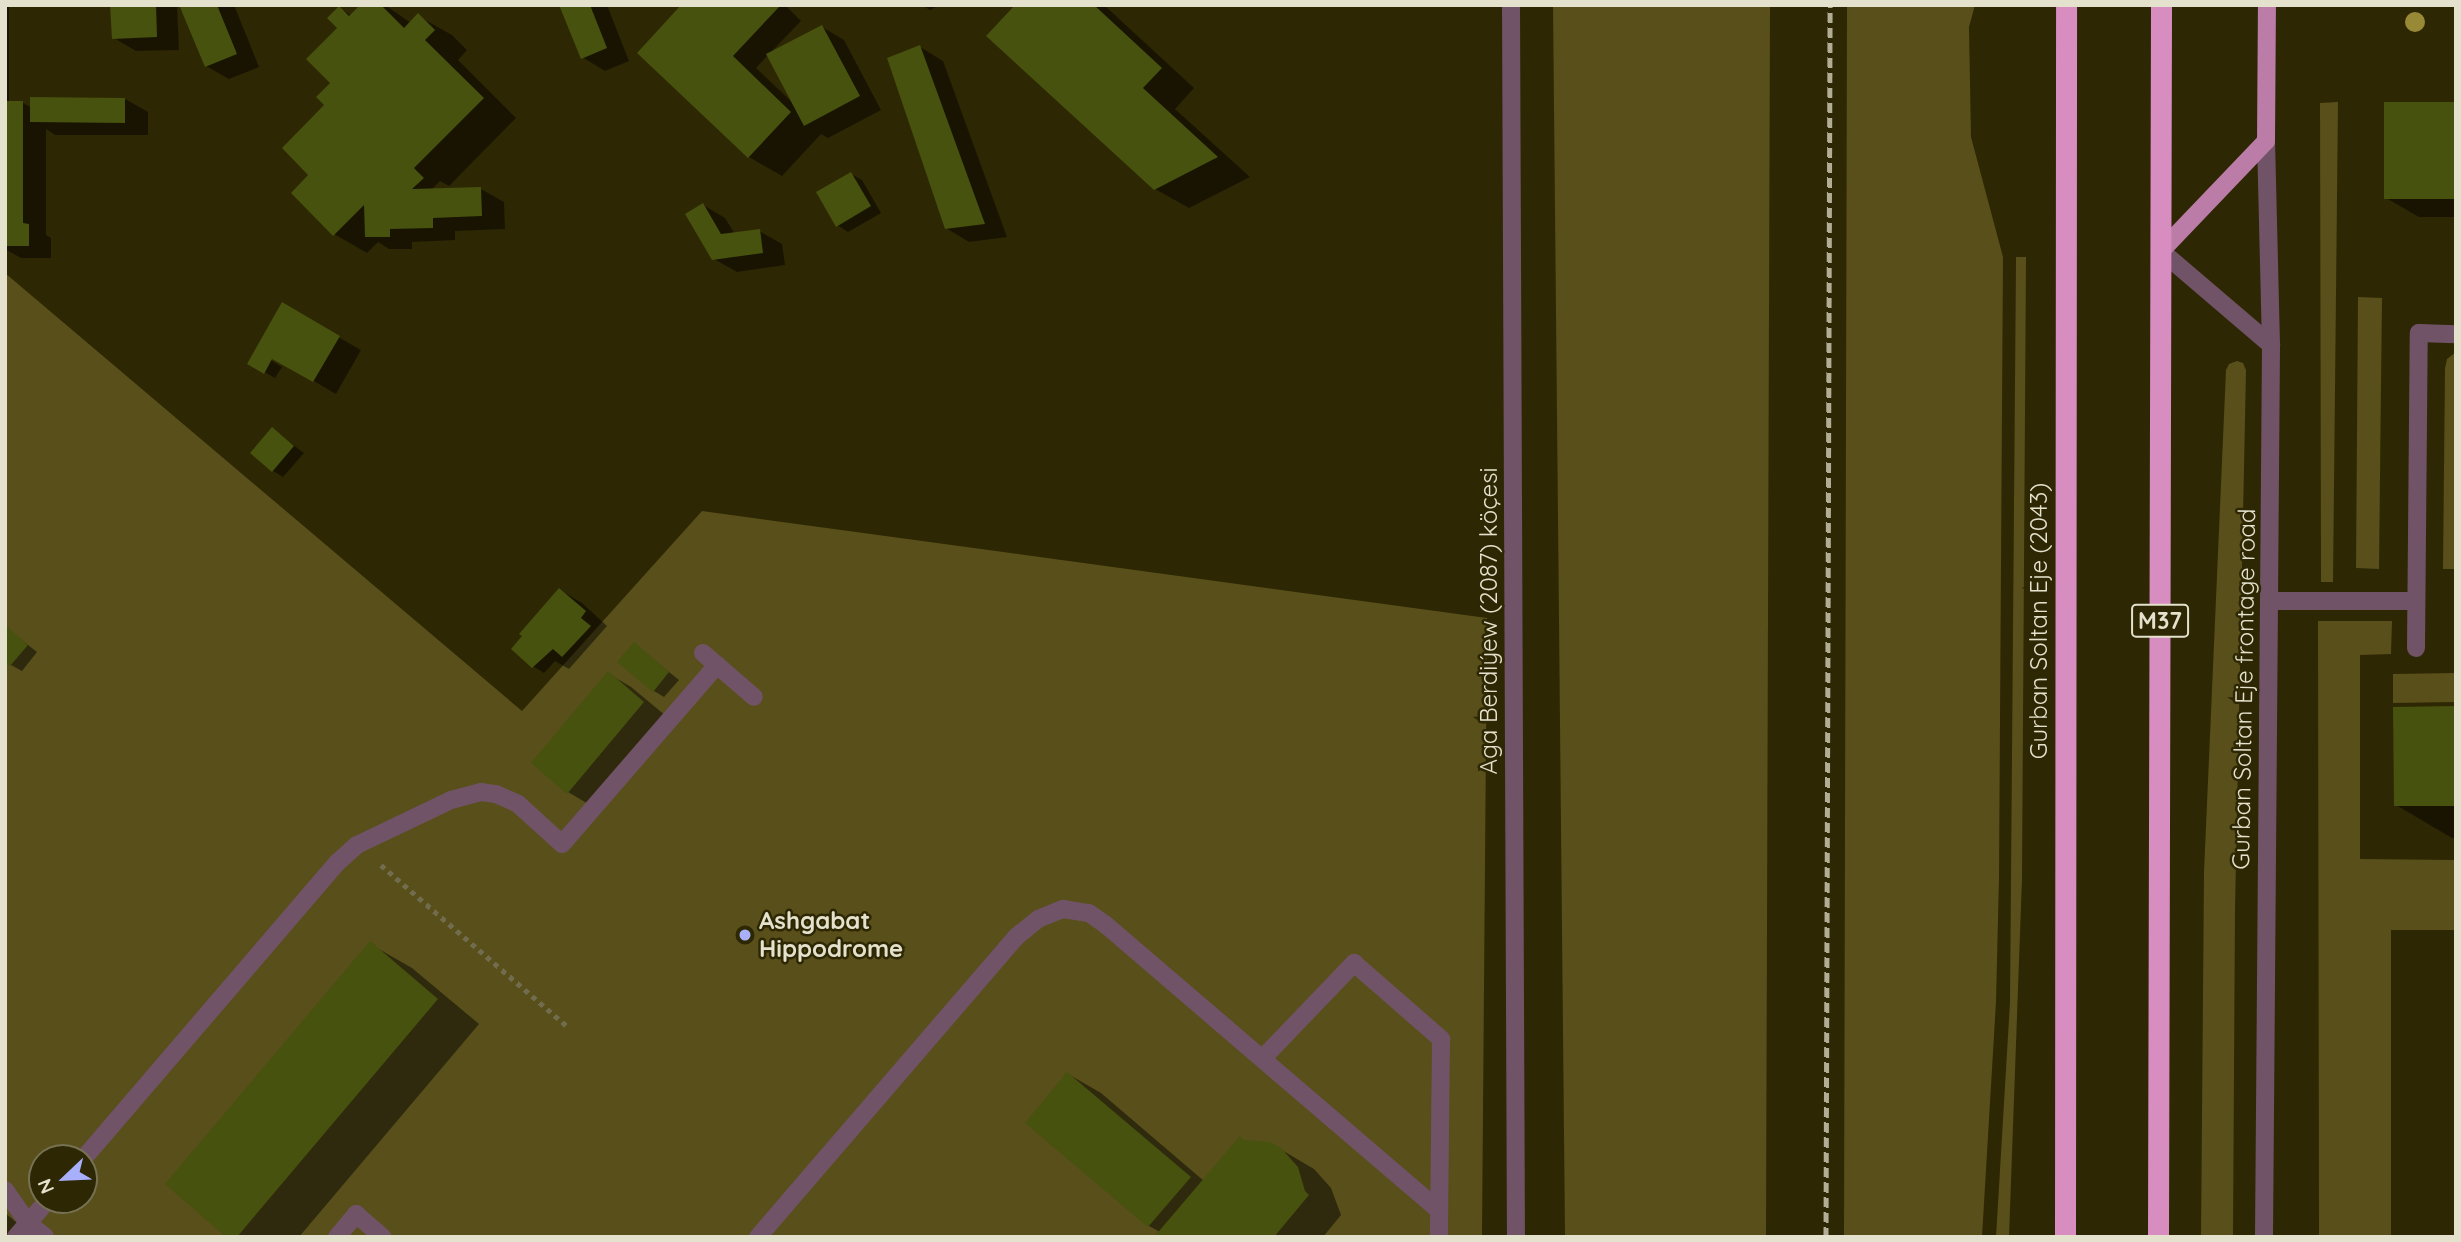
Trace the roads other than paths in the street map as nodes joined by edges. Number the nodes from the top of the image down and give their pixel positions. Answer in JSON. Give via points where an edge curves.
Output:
{"nodes":[{"id":1,"x":1511,"y":5,"type":"edge"},
{"id":2,"x":2066,"y":5,"type":"edge"},
{"id":3,"x":2161,"y":5,"type":"edge"},
{"id":4,"x":2267,"y":5,"type":"edge"},
{"id":5,"x":2266,"y":141,"type":"junction"},
{"id":6,"x":2161,"y":251,"type":"junction"},
{"id":7,"x":2456,"y":334,"type":"edge"},
{"id":8,"x":2272,"y":345,"type":"junction"},
{"id":9,"x":2269,"y":601,"type":"junction"},
{"id":10,"x":2416,"y":601,"type":"junction"},
{"id":11,"x":2416,"y":648,"type":"dead end"},
{"id":12,"x":754,"y":697,"type":"dead end"},
{"id":13,"x":1263,"y":1058,"type":"junction"},
{"id":14,"x":96,"y":1144,"type":"edge"},
{"id":15,"x":5,"y":1190,"type":"edge"},
{"id":16,"x":1439,"y":1210,"type":"junction"},
{"id":17,"x":36,"y":1214,"type":"edge"},
{"id":18,"x":28,"y":1223,"type":"junction"},
{"id":19,"x":16,"y":1237,"type":"edge"},
{"id":20,"x":45,"y":1237,"type":"edge"},
{"id":21,"x":337,"y":1237,"type":"edge"},
{"id":22,"x":382,"y":1237,"type":"edge"},
{"id":23,"x":758,"y":1237,"type":"edge"},
{"id":24,"x":1439,"y":1237,"type":"edge"},
{"id":25,"x":1516,"y":1237,"type":"edge"},
{"id":26,"x":2065,"y":1237,"type":"edge"},
{"id":27,"x":2158,"y":1237,"type":"edge"},
{"id":28,"x":2264,"y":1237,"type":"edge"}],
"edges":[{"from":1,"to":25,"type":"street","name":"Aga Berdiýew (2087) köçesi"},
{"from":2,"to":26,"type":"highway","name":"Gurban Soltan Eje (2043)"},
{"from":3,"to":6,"type":"highway","number":"M37"},
{"from":4,"to":5,"type":"main road"},
{"from":5,"to":6,"type":"main road"},
{"from":5,"to":8,"type":"street","name":"Gurban Soltan Eje frontage road"},
{"from":6,"to":8,"type":"street"},
{"from":6,"to":27,"type":"highway","number":"M37"},
{"from":7,"to":10,"type":"street","via":[[2419,333]]},
{"from":8,"to":9,"type":"street","name":"Gurban Soltan Eje frontage road"},
{"from":9,"to":10,"type":"street"},
{"from":9,"to":28,"type":"street","name":"Gurban Soltan Eje frontage road"},
{"from":10,"to":11,"type":"street"},
{"from":12,"to":14,"type":"street","via":[[710,659],[562,844],[517,804],[481,792],[451,800],[357,845]]},
{"from":13,"to":16,"type":"street"},
{"from":13,"to":16,"type":"street","via":[[1354,963],[1441,1039]]},
{"from":13,"to":23,"type":"street","via":[[1089,913],[1051,913],[1016,937]]},
{"from":15,"to":18,"type":"street"},
{"from":16,"to":24,"type":"street"},
{"from":17,"to":18,"type":"street"},
{"from":18,"to":19,"type":"street"},
{"from":18,"to":20,"type":"street"},
{"from":21,"to":22,"type":"street","via":[[356,1214]]}]}
